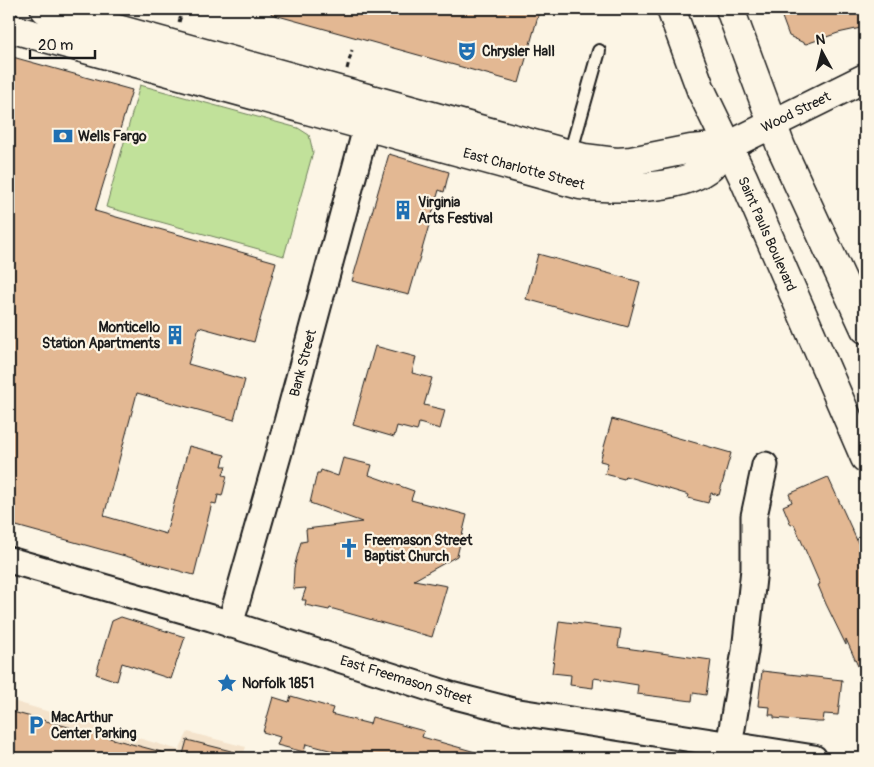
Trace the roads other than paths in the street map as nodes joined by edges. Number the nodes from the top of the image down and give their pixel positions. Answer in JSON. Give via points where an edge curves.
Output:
{"nodes":[{"id":1,"x":44,"y":9,"type":"edge"},
{"id":2,"x":671,"y":9,"type":"edge"},
{"id":3,"x":730,"y":9,"type":"edge"},
{"id":4,"x":9,"y":28,"type":"edge"},
{"id":5,"x":599,"y":51,"type":"dead end"},
{"id":6,"x":865,"y":78,"type":"edge"},
{"id":7,"x":373,"y":100,"type":"junction"},
{"id":8,"x":771,"y":124,"type":"junction"},
{"id":9,"x":366,"y":127,"type":"junction"},
{"id":10,"x":728,"y":146,"type":"junction"},
{"id":11,"x":570,"y":154,"type":"junction"},
{"id":12,"x":865,"y":329,"type":"edge"},
{"id":13,"x":865,"y":458,"type":"edge"},
{"id":14,"x":766,"y":465,"type":"dead end"},
{"id":15,"x":9,"y":560,"type":"edge"},
{"id":16,"x":230,"y":625,"type":"junction"},
{"id":17,"x":728,"y":752,"type":"edge"},
{"id":18,"x":814,"y":758,"type":"edge"}],
"edges":[{"from":1,"to":7,"type":"street","name":"East Charlotte Street"},
{"from":2,"to":10,"type":"street","name":"Saint Pauls Boulevard","via":[[701,90]]},
{"from":3,"to":8,"type":"street"},
{"from":4,"to":9,"type":"street","name":"East Charlotte Street"},
{"from":5,"to":11,"type":"lane"},
{"from":6,"to":8,"type":"street","name":"Wood Street"},
{"from":7,"to":9,"type":"street","name":"Bank Street"},
{"from":7,"to":11,"type":"street","name":"East Charlotte Street"},
{"from":8,"to":10,"type":"street","name":"Wood Street"},
{"from":8,"to":12,"type":"street"},
{"from":9,"to":10,"type":"street","name":"East Charlotte Street","via":[[580,185],[616,189],[640,188],[707,170]]},
{"from":9,"to":16,"type":"street","name":"Bank Street"},
{"from":10,"to":11,"type":"street","name":"East Charlotte Street","via":[[616,162]]},
{"from":10,"to":13,"type":"street","name":"Saint Pauls Boulevard"},
{"from":14,"to":17,"type":"street","via":[[754,516],[754,569],[745,651]]},
{"from":15,"to":16,"type":"street","name":"East Freemason Street"},
{"from":16,"to":17,"type":"street","name":"East Freemason Street","via":[[451,695],[513,711]]},
{"from":17,"to":18,"type":"street","name":"East Freemason Street"}]}
